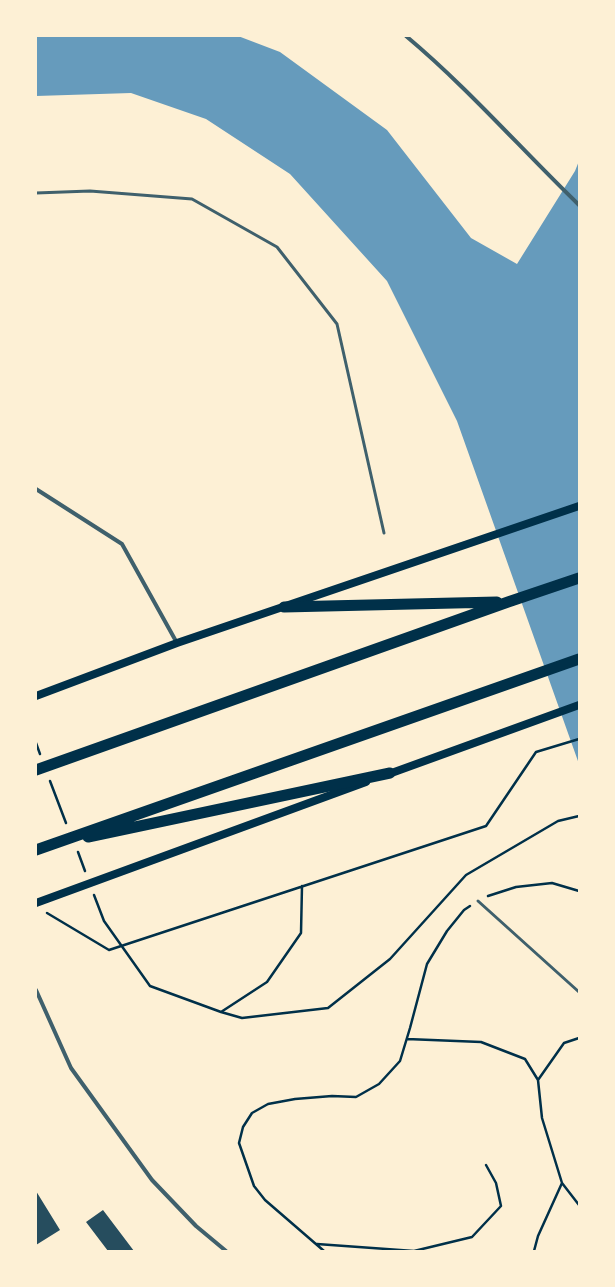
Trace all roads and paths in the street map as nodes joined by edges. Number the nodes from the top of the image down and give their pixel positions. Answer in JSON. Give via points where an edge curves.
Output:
{"nodes":[{"id":1,"x":406,"y":36,"type":"edge"},
{"id":2,"x":36,"y":193,"type":"edge"},
{"id":3,"x":579,"y":205,"type":"edge"},
{"id":4,"x":36,"y":489,"type":"edge"},
{"id":5,"x":579,"y":506,"type":"edge"},
{"id":6,"x":384,"y":533,"type":"dead end"},
{"id":7,"x":579,"y":578,"type":"edge"},
{"id":8,"x":508,"y":602,"type":"junction"},
{"id":9,"x":284,"y":607,"type":"junction"},
{"id":10,"x":177,"y":643,"type":"junction"},
{"id":11,"x":579,"y":659,"type":"edge"},
{"id":12,"x":36,"y":696,"type":"edge"},
{"id":13,"x":579,"y":705,"type":"edge"},
{"id":14,"x":579,"y":739,"type":"edge"},
{"id":15,"x":36,"y":743,"type":"edge"},
{"id":16,"x":42,"y":758,"type":"dead end"},
{"id":17,"x":36,"y":770,"type":"edge"},
{"id":18,"x":390,"y":773,"type":"junction"},
{"id":19,"x":50,"y":780,"type":"dead end"},
{"id":20,"x":579,"y":817,"type":"edge"},
{"id":21,"x":67,"y":825,"type":"dead end"},
{"id":22,"x":76,"y":847,"type":"dead end"},
{"id":23,"x":40,"y":848,"type":"edge"},
{"id":24,"x":87,"y":877,"type":"dead end"},
{"id":25,"x":302,"y":886,"type":"junction"},
{"id":26,"x":579,"y":891,"type":"edge"},
{"id":27,"x":93,"y":892,"type":"dead end"},
{"id":28,"x":478,"y":902,"type":"junction"},
{"id":29,"x":36,"y":903,"type":"edge"},
{"id":30,"x":43,"y":911,"type":"dead end"},
{"id":31,"x":36,"y":990,"type":"edge"},
{"id":32,"x":579,"y":992,"type":"edge"},
{"id":33,"x":221,"y":1012,"type":"junction"},
{"id":34,"x":579,"y":1038,"type":"edge"},
{"id":35,"x":407,"y":1039,"type":"junction"},
{"id":36,"x":538,"y":1080,"type":"junction"},
{"id":37,"x":486,"y":1165,"type":"dead end"},
{"id":38,"x":562,"y":1183,"type":"junction"},
{"id":39,"x":579,"y":1205,"type":"edge"},
{"id":40,"x":316,"y":1244,"type":"junction"},
{"id":41,"x":226,"y":1251,"type":"edge"},
{"id":42,"x":324,"y":1251,"type":"edge"},
{"id":43,"x":414,"y":1251,"type":"edge"},
{"id":44,"x":534,"y":1251,"type":"edge"}],
"edges":[{"from":1,"to":3,"type":"street","via":[[490,115]]},
{"from":2,"to":6,"type":"lane","via":[[90,191],[192,199],[277,247],[337,324]]},
{"from":4,"to":10,"type":"street","via":[[122,544]]},
{"from":5,"to":9,"type":"main road"},
{"from":7,"to":8,"type":"highway"},
{"from":8,"to":9,"type":"highway"},
{"from":8,"to":17,"type":"highway"},
{"from":9,"to":10,"type":"main road"},
{"from":10,"to":12,"type":"main road"},
{"from":11,"to":23,"type":"highway"},
{"from":13,"to":18,"type":"main road"},
{"from":14,"to":25,"type":"path","via":[[536,752],[486,826]]},
{"from":15,"to":16,"type":"path"},
{"from":18,"to":23,"type":"highway"},
{"from":18,"to":29,"type":"main road"},
{"from":19,"to":21,"type":"path"},
{"from":20,"to":33,"type":"path","via":[[558,821],[466,875],[390,959],[328,1008],[242,1018]]},
{"from":22,"to":24,"type":"path"},
{"from":25,"to":30,"type":"path","via":[[109,950]]},
{"from":25,"to":33,"type":"path","via":[[301,934],[267,982]]},
{"from":26,"to":28,"type":"path","via":[[552,883],[516,887]]},
{"from":27,"to":33,"type":"path","via":[[104,921],[150,986]]},
{"from":28,"to":32,"type":"lane"},
{"from":28,"to":35,"type":"path","via":[[464,910],[427,964]]},
{"from":31,"to":41,"type":"street","via":[[71,1068],[152,1180],[196,1226]]},
{"from":34,"to":36,"type":"path","via":[[564,1043]]},
{"from":35,"to":36,"type":"path","via":[[481,1042],[525,1059]]},
{"from":35,"to":40,"type":"path","via":[[400,1061],[379,1084],[356,1097],[325,1096],[268,1104],[252,1113],[243,1127],[239,1144],[254,1186],[265,1200]]},
{"from":36,"to":38,"type":"path","via":[[542,1118]]},
{"from":37,"to":43,"type":"path","via":[[496,1183],[501,1206],[472,1237]]},
{"from":38,"to":39,"type":"path"},
{"from":38,"to":44,"type":"path","via":[[538,1236]]},
{"from":40,"to":42,"type":"path"},
{"from":40,"to":43,"type":"path"}]}
